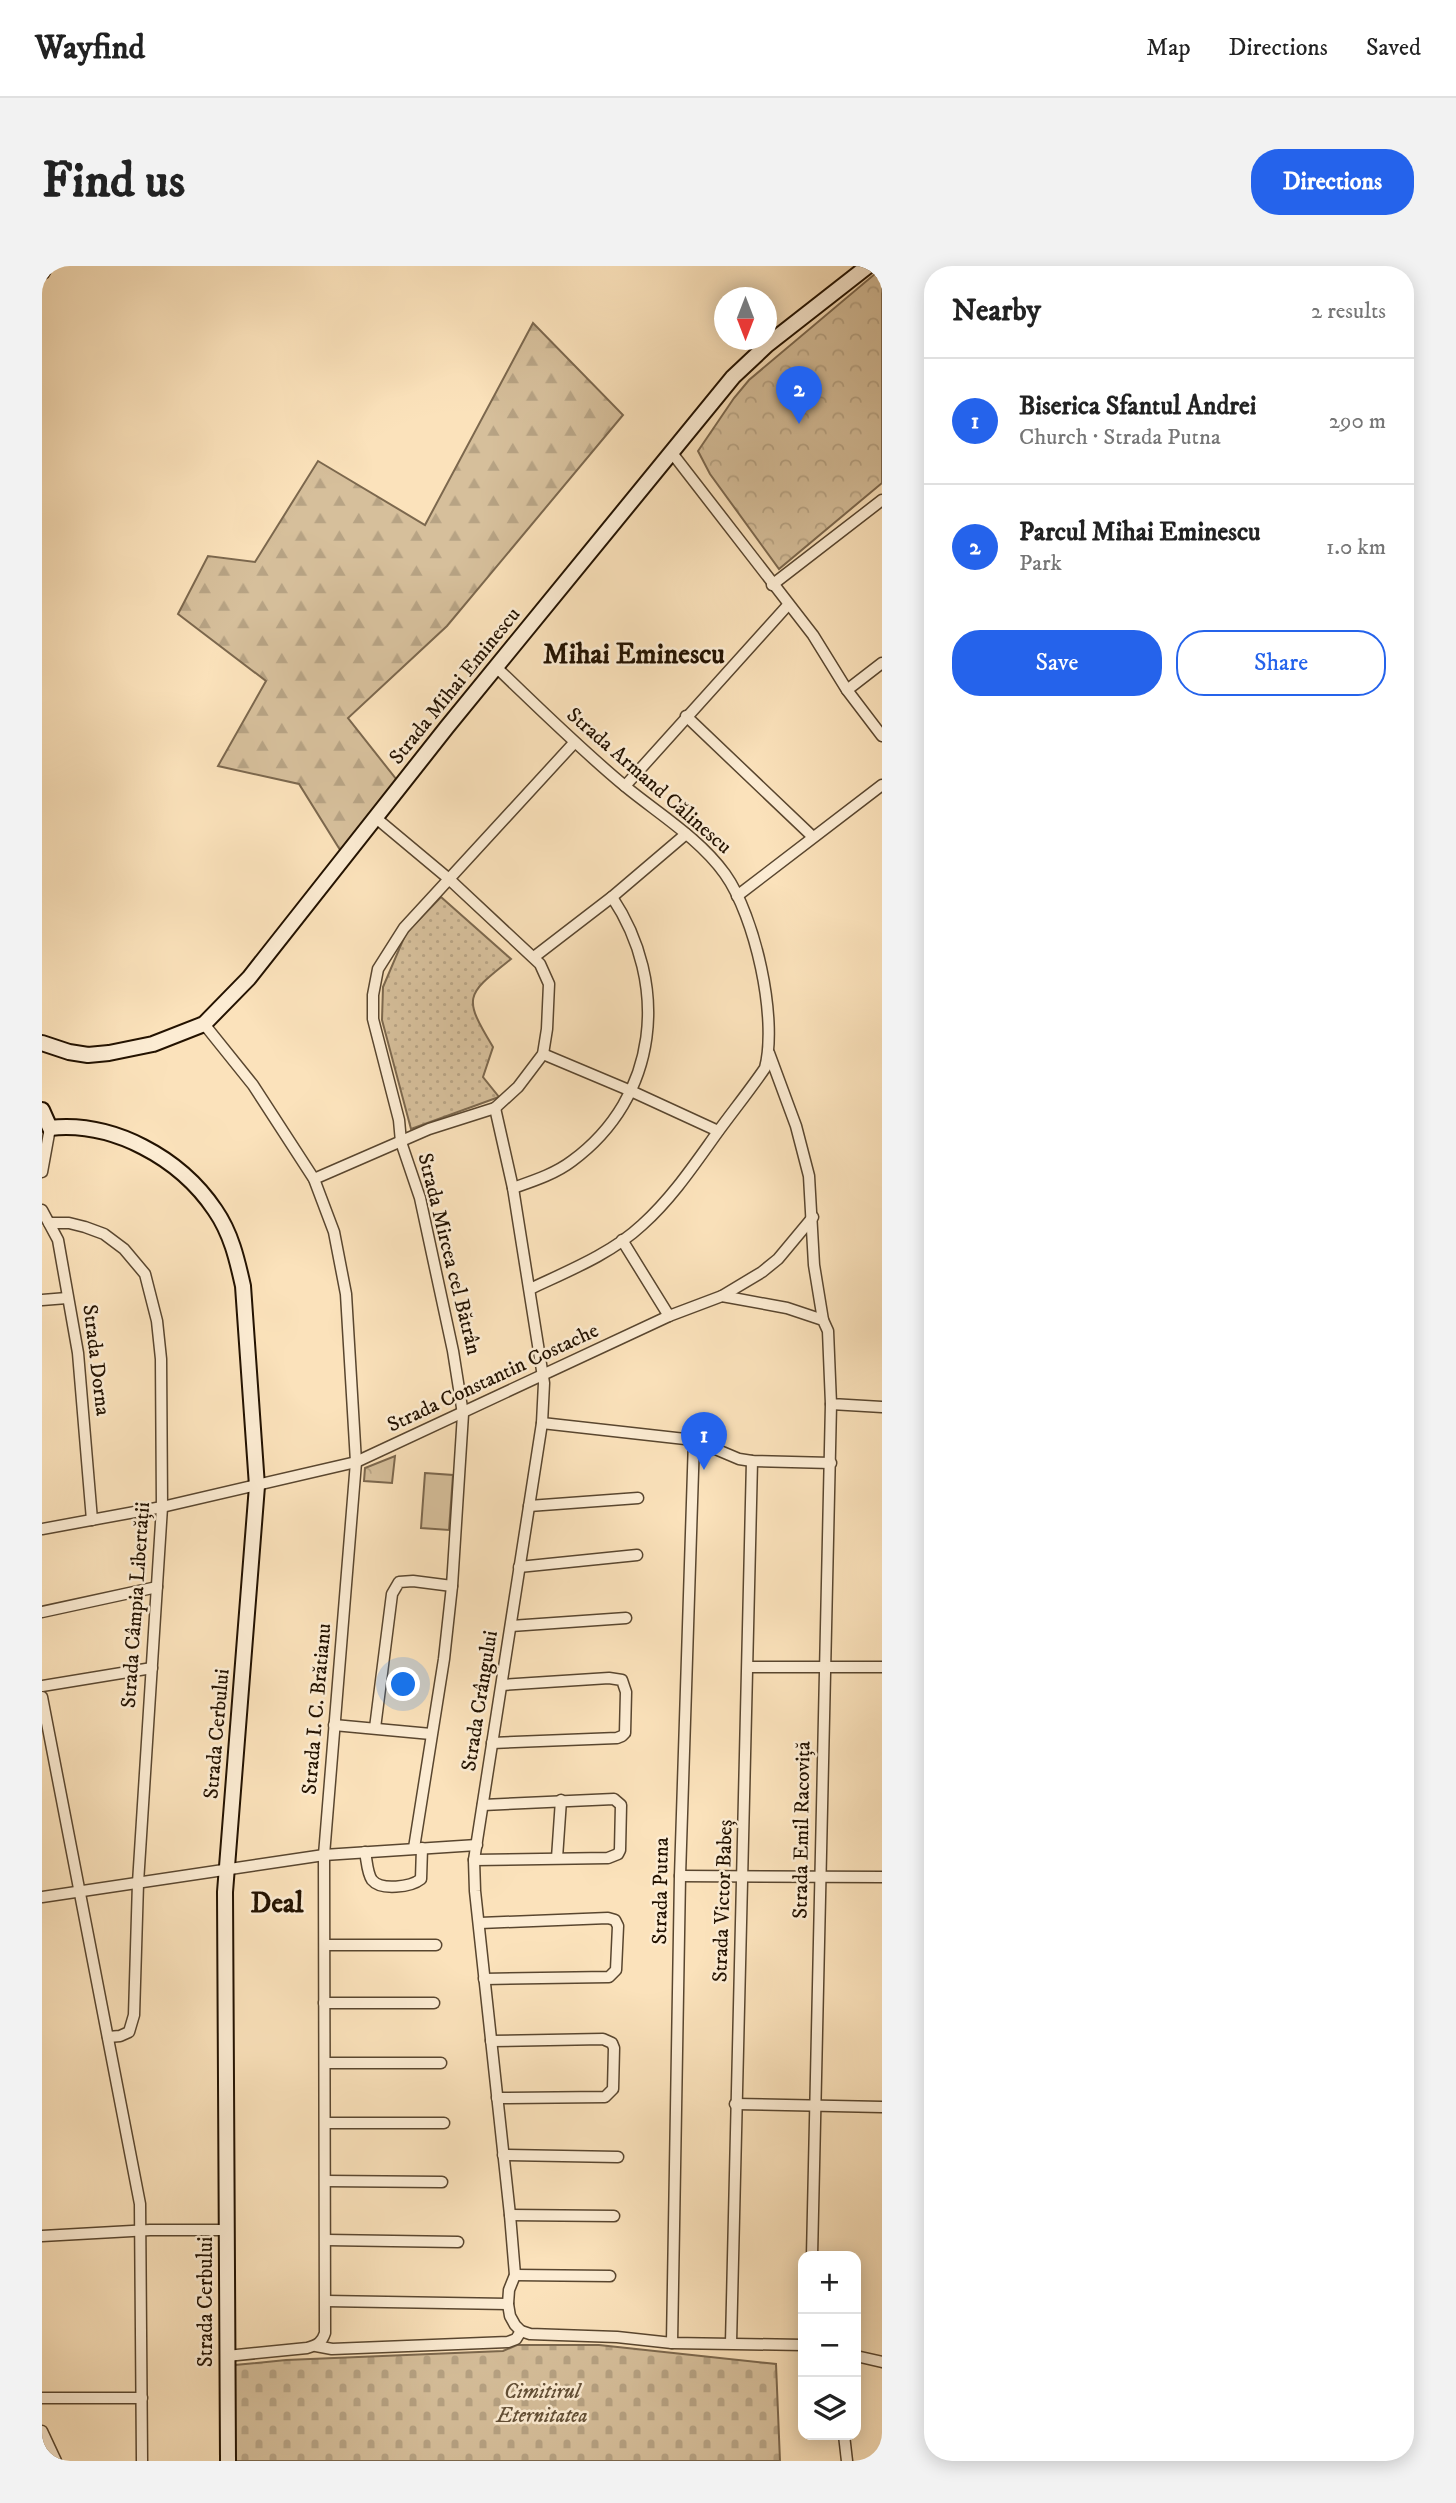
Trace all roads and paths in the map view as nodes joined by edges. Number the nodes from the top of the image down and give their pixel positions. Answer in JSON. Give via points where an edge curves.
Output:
{"nodes":[{"id":1,"x":44,"y":266,"type":"edge"},
{"id":2,"x":867,"y":266,"type":"edge"},
{"id":3,"x":876,"y":266,"type":"edge"},
{"id":4,"x":42,"y":271,"type":"edge"},
{"id":5,"x":882,"y":274,"type":"edge"},
{"id":6,"x":672,"y":453,"type":"junction"},
{"id":7,"x":882,"y":500,"type":"edge"},
{"id":8,"x":772,"y":585,"type":"junction"},
{"id":9,"x":788,"y":606,"type":"junction"},
{"id":10,"x":882,"y":663,"type":"edge"},
{"id":11,"x":497,"y":667,"type":"junction"},
{"id":12,"x":847,"y":690,"type":"junction"},
{"id":13,"x":686,"y":716,"type":"junction"},
{"id":14,"x":882,"y":736,"type":"edge"},
{"id":15,"x":574,"y":743,"type":"junction"},
{"id":16,"x":882,"y":785,"type":"edge"},
{"id":17,"x":625,"y":786,"type":"junction"},
{"id":18,"x":376,"y":818,"type":"junction"},
{"id":19,"x":686,"y":834,"type":"junction"},
{"id":20,"x":813,"y":837,"type":"junction"},
{"id":21,"x":449,"y":879,"type":"junction"},
{"id":22,"x":737,"y":895,"type":"junction"},
{"id":23,"x":612,"y":897,"type":"junction"},
{"id":24,"x":534,"y":957,"type":"junction"},
{"id":25,"x":204,"y":1024,"type":"junction"},
{"id":26,"x":42,"y":1043,"type":"edge"},
{"id":27,"x":769,"y":1053,"type":"junction"},
{"id":28,"x":543,"y":1054,"type":"junction"},
{"id":29,"x":631,"y":1091,"type":"junction"},
{"id":30,"x":495,"y":1108,"type":"junction"},
{"id":31,"x":42,"y":1110,"type":"edge"},
{"id":32,"x":50,"y":1128,"type":"junction"},
{"id":33,"x":718,"y":1131,"type":"junction"},
{"id":34,"x":401,"y":1142,"type":"junction"},
{"id":35,"x":42,"y":1172,"type":"edge"},
{"id":36,"x":314,"y":1178,"type":"junction"},
{"id":37,"x":513,"y":1188,"type":"junction"},
{"id":38,"x":42,"y":1210,"type":"edge"},
{"id":39,"x":813,"y":1217,"type":"junction"},
{"id":40,"x":49,"y":1223,"type":"junction"},
{"id":41,"x":622,"y":1240,"type":"junction"},
{"id":42,"x":530,"y":1289,"type":"junction"},
{"id":43,"x":722,"y":1297,"type":"junction"},
{"id":44,"x":67,"y":1298,"type":"junction"},
{"id":45,"x":42,"y":1300,"type":"edge"},
{"id":46,"x":669,"y":1316,"type":"junction"},
{"id":47,"x":823,"y":1320,"type":"junction"},
{"id":48,"x":543,"y":1377,"type":"junction"},
{"id":49,"x":831,"y":1404,"type":"junction"},
{"id":50,"x":882,"y":1407,"type":"edge"},
{"id":51,"x":463,"y":1414,"type":"junction"},
{"id":52,"x":542,"y":1423,"type":"junction"},
{"id":53,"x":694,"y":1440,"type":"junction"},
{"id":54,"x":752,"y":1461,"type":"junction"},
{"id":55,"x":356,"y":1462,"type":"junction"},
{"id":56,"x":831,"y":1463,"type":"junction"},
{"id":57,"x":257,"y":1486,"type":"junction"},
{"id":58,"x":638,"y":1498,"type":"dead end"},
{"id":59,"x":529,"y":1506,"type":"junction"},
{"id":60,"x":162,"y":1507,"type":"junction"},
{"id":61,"x":92,"y":1520,"type":"junction"},
{"id":62,"x":42,"y":1529,"type":"edge"},
{"id":63,"x":638,"y":1555,"type":"dead end"},
{"id":64,"x":519,"y":1567,"type":"junction"},
{"id":65,"x":452,"y":1586,"type":"junction"},
{"id":66,"x":158,"y":1587,"type":"junction"},
{"id":67,"x":42,"y":1612,"type":"edge"},
{"id":68,"x":626,"y":1619,"type":"dead end"},
{"id":69,"x":511,"y":1626,"type":"junction"},
{"id":70,"x":748,"y":1667,"type":"junction"},
{"id":71,"x":825,"y":1667,"type":"junction"},
{"id":72,"x":882,"y":1667,"type":"edge"},
{"id":73,"x":152,"y":1668,"type":"junction"},
{"id":74,"x":502,"y":1685,"type":"junction"},
{"id":75,"x":42,"y":1686,"type":"edge"},
{"id":76,"x":42,"y":1697,"type":"edge"},
{"id":77,"x":334,"y":1725,"type":"junction"},
{"id":78,"x":375,"y":1728,"type":"junction"},
{"id":79,"x":431,"y":1734,"type":"junction"},
{"id":80,"x":492,"y":1743,"type":"junction"},
{"id":81,"x":561,"y":1800,"type":"junction"},
{"id":82,"x":483,"y":1805,"type":"junction"},
{"id":83,"x":477,"y":1845,"type":"junction"},
{"id":84,"x":418,"y":1848,"type":"junction"},
{"id":85,"x":365,"y":1852,"type":"junction"},
{"id":86,"x":324,"y":1855,"type":"junction"},
{"id":87,"x":557,"y":1858,"type":"junction"},
{"id":88,"x":474,"y":1860,"type":"junction"},
{"id":89,"x":226,"y":1868,"type":"junction"},
{"id":90,"x":680,"y":1875,"type":"junction"},
{"id":91,"x":820,"y":1876,"type":"junction"},
{"id":92,"x":743,"y":1877,"type":"junction"},
{"id":93,"x":882,"y":1877,"type":"edge"},
{"id":94,"x":138,"y":1882,"type":"junction"},
{"id":95,"x":79,"y":1892,"type":"junction"},
{"id":96,"x":42,"y":1897,"type":"edge"},
{"id":97,"x":480,"y":1923,"type":"junction"},
{"id":98,"x":325,"y":1945,"type":"junction"},
{"id":99,"x":436,"y":1945,"type":"dead end"},
{"id":100,"x":485,"y":1979,"type":"junction"},
{"id":101,"x":324,"y":2003,"type":"junction"},
{"id":102,"x":434,"y":2003,"type":"dead end"},
{"id":103,"x":108,"y":2037,"type":"junction"},
{"id":104,"x":491,"y":2041,"type":"junction"},
{"id":105,"x":325,"y":2063,"type":"junction"},
{"id":106,"x":441,"y":2063,"type":"dead end"},
{"id":107,"x":497,"y":2098,"type":"junction"},
{"id":108,"x":735,"y":2104,"type":"junction"},
{"id":109,"x":817,"y":2106,"type":"junction"},
{"id":110,"x":882,"y":2106,"type":"edge"},
{"id":111,"x":326,"y":2123,"type":"junction"},
{"id":112,"x":444,"y":2123,"type":"dead end"},
{"id":113,"x":503,"y":2155,"type":"junction"},
{"id":114,"x":618,"y":2157,"type":"dead end"},
{"id":115,"x":326,"y":2181,"type":"junction"},
{"id":116,"x":442,"y":2182,"type":"dead end"},
{"id":117,"x":510,"y":2215,"type":"junction"},
{"id":118,"x":614,"y":2216,"type":"dead end"},
{"id":119,"x":141,"y":2230,"type":"junction"},
{"id":120,"x":226,"y":2230,"type":"junction"},
{"id":121,"x":42,"y":2236,"type":"edge"},
{"id":122,"x":327,"y":2240,"type":"junction"},
{"id":123,"x":458,"y":2242,"type":"dead end"},
{"id":124,"x":811,"y":2251,"type":"edge"},
{"id":125,"x":515,"y":2274,"type":"junction"},
{"id":126,"x":610,"y":2276,"type":"dead end"},
{"id":127,"x":326,"y":2301,"type":"junction"},
{"id":128,"x":508,"y":2304,"type":"junction"},
{"id":129,"x":521,"y":2330,"type":"junction"},
{"id":130,"x":672,"y":2343,"type":"junction"},
{"id":131,"x":731,"y":2343,"type":"junction"},
{"id":132,"x":316,"y":2346,"type":"junction"},
{"id":133,"x":798,"y":2346,"type":"edge"},
{"id":134,"x":227,"y":2356,"type":"junction"},
{"id":135,"x":861,"y":2357,"type":"edge"},
{"id":136,"x":882,"y":2362,"type":"edge"},
{"id":137,"x":42,"y":2398,"type":"edge"},
{"id":138,"x":142,"y":2398,"type":"junction"},
{"id":139,"x":42,"y":2431,"type":"edge"},
{"id":140,"x":845,"y":2440,"type":"edge"},
{"id":141,"x":56,"y":2461,"type":"edge"},
{"id":142,"x":142,"y":2461,"type":"edge"},
{"id":143,"x":228,"y":2461,"type":"edge"},
{"id":144,"x":847,"y":2461,"type":"edge"}],
"edges":[{"from":1,"to":4,"type":"main road"},
{"from":2,"to":6,"type":"street","name":"Strada Mihai Eminescu","via":[[733,377]]},
{"from":3,"to":5,"type":"street"},
{"from":6,"to":8,"type":"street"},
{"from":6,"to":11,"type":"street","name":"Strada Mihai Eminescu"},
{"from":7,"to":8,"type":"street"},
{"from":8,"to":9,"type":"street"},
{"from":9,"to":12,"type":"street"},
{"from":9,"to":13,"type":"street"},
{"from":10,"to":12,"type":"street"},
{"from":11,"to":15,"type":"street","name":"Strada Armand Călinescu"},
{"from":11,"to":18,"type":"street","name":"Strada Mihai Eminescu"},
{"from":12,"to":14,"type":"street"},
{"from":13,"to":17,"type":"street"},
{"from":13,"to":20,"type":"street"},
{"from":15,"to":17,"type":"street","name":"Strada Armand Călinescu"},
{"from":15,"to":21,"type":"street","name":"Strada Mircea cel Bătrân"},
{"from":16,"to":20,"type":"street"},
{"from":17,"to":19,"type":"street","name":"Strada Armand Călinescu"},
{"from":18,"to":21,"type":"street"},
{"from":18,"to":25,"type":"street","name":"Strada Mihai Eminescu","via":[[248,978]]},
{"from":19,"to":22,"type":"street","name":"Strada Armand Călinescu","via":[[716,863]]},
{"from":19,"to":23,"type":"street"},
{"from":20,"to":22,"type":"street"},
{"from":21,"to":24,"type":"street"},
{"from":21,"to":34,"type":"street","name":"Strada Mircea cel Bătrân","via":[[390,947],[378,969],[373,995],[373,1019]]},
{"from":22,"to":27,"type":"street","name":"Strada Armand Călinescu","via":[[763,973]]},
{"from":23,"to":24,"type":"street"},
{"from":23,"to":29,"type":"street","via":[[637,941],[648,988],[645,1040]]},
{"from":24,"to":28,"type":"street","via":[[549,984]]},
{"from":25,"to":26,"type":"street","name":"Strada Mihai Eminescu","via":[[153,1044],[109,1053],[88,1055]]},
{"from":25,"to":36,"type":"street","name":"Strada I. C. Brătianu","via":[[259,1093]]},
{"from":27,"to":33,"type":"street","name":"Strada Armand Călinescu","via":[[765,1068]]},
{"from":27,"to":39,"type":"street","via":[[796,1126]]},
{"from":28,"to":29,"type":"street"},
{"from":28,"to":30,"type":"street"},
{"from":29,"to":33,"type":"street"},
{"from":29,"to":37,"type":"street","via":[[603,1132],[570,1163]]},
{"from":30,"to":34,"type":"street"},
{"from":30,"to":37,"type":"street","name":"Strada Crângului"},
{"from":31,"to":32,"type":"street"},
{"from":32,"to":35,"type":"street"},
{"from":32,"to":57,"type":"street","name":"Strada Cerbului","via":[[90,1128],[150,1151],[192,1184],[217,1212],[236,1254],[243,1286]]},
{"from":33,"to":41,"type":"street","name":"Strada Armand Călinescu","via":[[667,1199]]},
{"from":34,"to":36,"type":"street"},
{"from":34,"to":51,"type":"street","name":"Strada Mircea cel Bătrân","via":[[419,1198]]},
{"from":36,"to":55,"type":"street","name":"Strada I. C. Brătianu","via":[[330,1216],[344,1283]]},
{"from":37,"to":42,"type":"street","name":"Strada Crângului"},
{"from":38,"to":40,"type":"street","name":"Strada Dorna"},
{"from":39,"to":43,"type":"street","via":[[770,1266]]},
{"from":39,"to":47,"type":"street","via":[[814,1265]]},
{"from":40,"to":44,"type":"street","name":"Strada Dorna","via":[[58,1240]]},
{"from":40,"to":60,"type":"street","name":"Strada Câmpia Libertății","via":[[69,1223],[104,1234],[145,1274],[161,1359]]},
{"from":41,"to":42,"type":"street","name":"Strada Armand Călinescu"},
{"from":41,"to":46,"type":"street"},
{"from":42,"to":48,"type":"street","name":"Strada Crângului"},
{"from":43,"to":46,"type":"street","name":"Strada Constantin Costache"},
{"from":43,"to":47,"type":"street","name":"Strada Constantin Costache","via":[[788,1308]]},
{"from":44,"to":45,"type":"street"},
{"from":44,"to":61,"type":"street","name":"Strada Dorna","via":[[78,1353]]},
{"from":46,"to":48,"type":"street","name":"Strada Constantin Costache"},
{"from":47,"to":49,"type":"street","via":[[828,1331]]},
{"from":48,"to":51,"type":"street","name":"Strada Constantin Costache"},
{"from":48,"to":52,"type":"street","name":"Strada Crângului"},
{"from":49,"to":50,"type":"street"},
{"from":49,"to":56,"type":"street","name":"Strada Emil Racoviță"},
{"from":51,"to":55,"type":"street","name":"Strada Constantin Costache"},
{"from":51,"to":65,"type":"street","name":"Strada Mircea cel Bătrân"},
{"from":52,"to":53,"type":"street"},
{"from":52,"to":59,"type":"street","name":"Strada Crângului"},
{"from":53,"to":54,"type":"street"},
{"from":53,"to":90,"type":"street","name":"Strada Putna"},
{"from":54,"to":56,"type":"street"},
{"from":54,"to":70,"type":"street","name":"Strada Victor Babeș"},
{"from":55,"to":57,"type":"street","name":"Strada Constantin Costache"},
{"from":55,"to":77,"type":"street","name":"Strada I. C. Brătianu"},
{"from":56,"to":71,"type":"street","name":"Strada Emil Racoviță"},
{"from":57,"to":60,"type":"street","name":"Strada Constantin Costache"},
{"from":57,"to":89,"type":"street","name":"Strada Cerbului"},
{"from":58,"to":59,"type":"street"},
{"from":59,"to":64,"type":"street","name":"Strada Crângului"},
{"from":60,"to":61,"type":"street","name":"Strada Constantin Costache"},
{"from":60,"to":66,"type":"street","name":"Strada Câmpia Libertății"},
{"from":61,"to":62,"type":"street","name":"Strada Constantin Costache"},
{"from":63,"to":64,"type":"street"},
{"from":64,"to":69,"type":"street","name":"Strada Crângului"},
{"from":65,"to":78,"type":"street","via":[[412,1581],[395,1587]]},
{"from":65,"to":79,"type":"street","name":"Strada Mircea cel Bătrân"},
{"from":66,"to":67,"type":"street"},
{"from":66,"to":73,"type":"street","name":"Strada Câmpia Libertății"},
{"from":68,"to":69,"type":"street"},
{"from":69,"to":74,"type":"street","name":"Strada Crângului"},
{"from":70,"to":71,"type":"street"},
{"from":70,"to":92,"type":"street","name":"Strada Victor Babeș"},
{"from":71,"to":72,"type":"street"},
{"from":71,"to":91,"type":"street","name":"Strada Emil Racoviță"},
{"from":73,"to":75,"type":"street"},
{"from":73,"to":94,"type":"street","name":"Strada Câmpia Libertății"},
{"from":74,"to":80,"type":"street","name":"Strada Crângului"},
{"from":74,"to":80,"type":"street","via":[[622,1680],[625,1733],[617,1738]]},
{"from":76,"to":95,"type":"street"},
{"from":77,"to":78,"type":"street"},
{"from":77,"to":86,"type":"street","name":"Strada I. C. Brătianu"},
{"from":78,"to":79,"type":"street"},
{"from":79,"to":84,"type":"street","name":"Strada Mircea cel Bătrân"},
{"from":80,"to":82,"type":"street","name":"Strada Crângului"},
{"from":81,"to":82,"type":"street"},
{"from":81,"to":87,"type":"street"},
{"from":81,"to":87,"type":"street","via":[[618,1801],[620,1850],[608,1858]]},
{"from":82,"to":83,"type":"street","name":"Strada Crângului"},
{"from":83,"to":84,"type":"street"},
{"from":83,"to":88,"type":"street","name":"Strada Crângului"},
{"from":84,"to":85,"type":"street"},
{"from":84,"to":85,"type":"street","name":"Strada Mircea cel Bătrân","via":[[421,1879],[408,1885],[374,1882]]},
{"from":85,"to":86,"type":"street"},
{"from":86,"to":89,"type":"street"},
{"from":86,"to":98,"type":"street","name":"Strada I. C. Brătianu"},
{"from":87,"to":88,"type":"street"},
{"from":88,"to":97,"type":"street","name":"Strada Crângului"},
{"from":89,"to":94,"type":"street"},
{"from":89,"to":120,"type":"street","name":"Strada Cerbului"},
{"from":90,"to":92,"type":"street"},
{"from":90,"to":130,"type":"street","name":"Strada Putna"},
{"from":91,"to":92,"type":"street"},
{"from":91,"to":93,"type":"street"},
{"from":91,"to":109,"type":"street","name":"Strada Emil Racoviță"},
{"from":92,"to":108,"type":"street","name":"Strada Victor Babeș"},
{"from":94,"to":95,"type":"street"},
{"from":94,"to":103,"type":"street","name":"Strada Câmpia Libertății","via":[[134,2015],[129,2032]]},
{"from":95,"to":96,"type":"street"},
{"from":95,"to":103,"type":"street"},
{"from":97,"to":100,"type":"street","name":"Strada Crângului"},
{"from":97,"to":100,"type":"street","via":[[608,1918],[618,1926],[616,1970],[609,1977]]},
{"from":98,"to":99,"type":"street"},
{"from":98,"to":101,"type":"street","name":"Strada I. C. Brătianu"},
{"from":100,"to":104,"type":"street","name":"Strada Crângului"},
{"from":101,"to":102,"type":"street"},
{"from":101,"to":105,"type":"street","name":"Strada I. C. Brătianu"},
{"from":103,"to":119,"type":"street"},
{"from":104,"to":107,"type":"street","name":"Strada Crângului"},
{"from":104,"to":107,"type":"street","via":[[603,2039],[614,2048],[613,2089],[605,2097]]},
{"from":105,"to":106,"type":"street"},
{"from":105,"to":111,"type":"street","name":"Strada I. C. Brătianu"},
{"from":107,"to":113,"type":"street","name":"Strada Crângului"},
{"from":108,"to":109,"type":"street"},
{"from":108,"to":131,"type":"street","name":"Strada Victor Babeș"},
{"from":109,"to":110,"type":"street"},
{"from":109,"to":124,"type":"street","name":"Strada Emil Racoviță"},
{"from":111,"to":112,"type":"street"},
{"from":111,"to":115,"type":"street","name":"Strada I. C. Brătianu"},
{"from":113,"to":114,"type":"street"},
{"from":113,"to":117,"type":"street","name":"Strada Crângului"},
{"from":115,"to":116,"type":"street"},
{"from":115,"to":122,"type":"street","name":"Strada I. C. Brătianu"},
{"from":117,"to":118,"type":"street"},
{"from":117,"to":125,"type":"street","name":"Strada Crângului"},
{"from":119,"to":120,"type":"street"},
{"from":119,"to":121,"type":"street"},
{"from":119,"to":138,"type":"street"},
{"from":120,"to":134,"type":"street","name":"Strada Cerbului"},
{"from":122,"to":123,"type":"street"},
{"from":122,"to":127,"type":"street","name":"Strada I. C. Brătianu"},
{"from":125,"to":126,"type":"street"},
{"from":125,"to":128,"type":"street","name":"Strada Crângului"},
{"from":127,"to":128,"type":"street"},
{"from":127,"to":132,"type":"street","name":"Strada I. C. Brătianu","via":[[326,2333]]},
{"from":128,"to":129,"type":"street","via":[[510,2316]]},
{"from":129,"to":130,"type":"street"},
{"from":129,"to":132,"type":"street","via":[[508,2343]]},
{"from":130,"to":131,"type":"street"},
{"from":131,"to":133,"type":"street"},
{"from":132,"to":134,"type":"street"},
{"from":134,"to":143,"type":"street","name":"Strada Cerbului"},
{"from":135,"to":136,"type":"street"},
{"from":137,"to":138,"type":"street"},
{"from":138,"to":142,"type":"street"},
{"from":139,"to":141,"type":"street"},
{"from":140,"to":144,"type":"street"}]}
